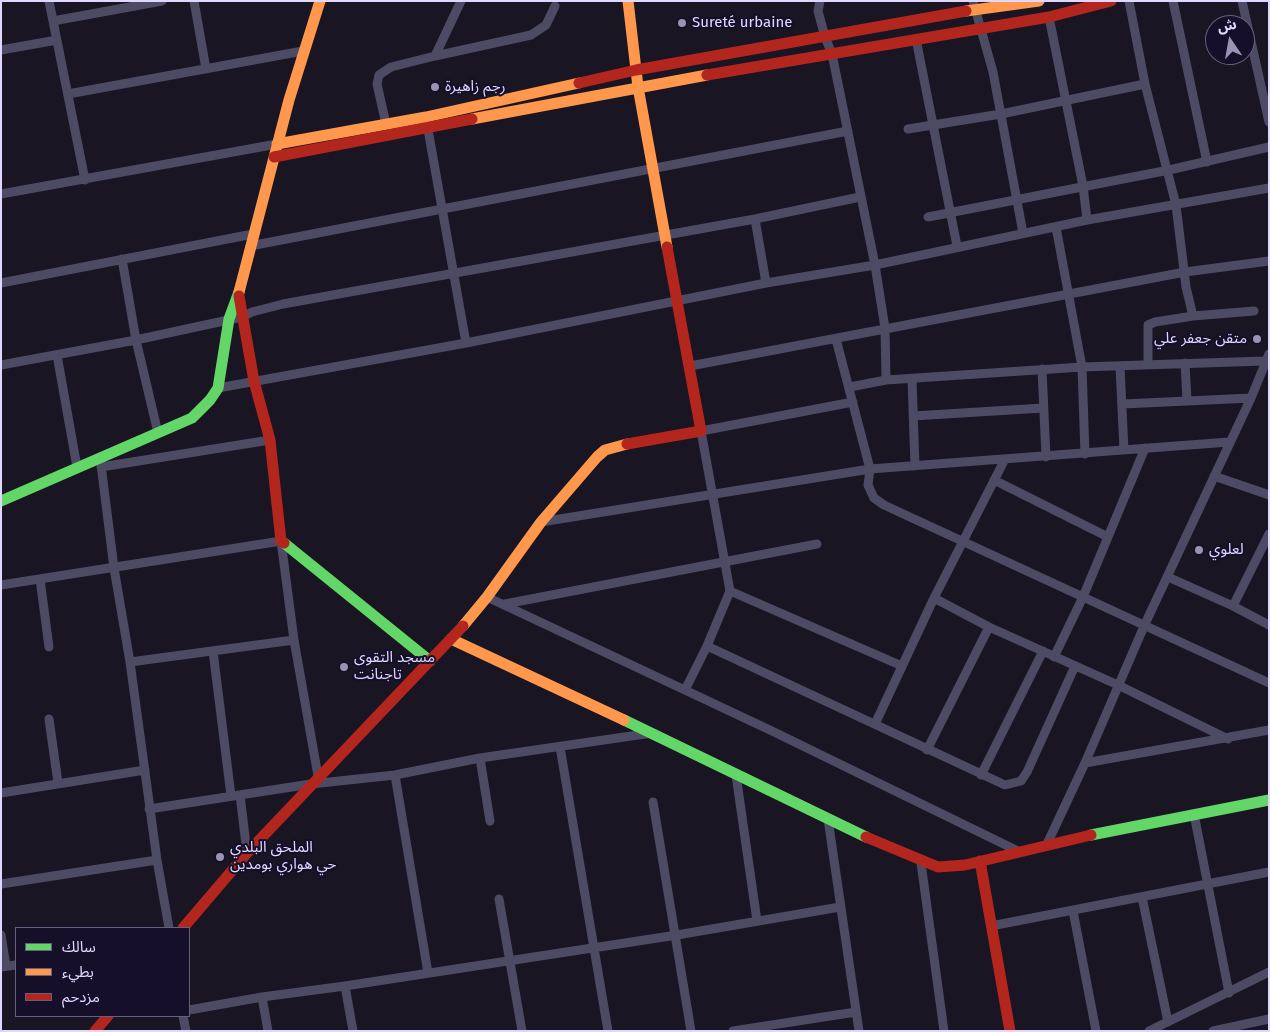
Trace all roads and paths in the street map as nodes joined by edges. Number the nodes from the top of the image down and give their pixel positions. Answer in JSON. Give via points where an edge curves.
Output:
{"nodes":[{"id":1,"x":49,"y":1,"type":"edge"},
{"id":2,"x":162,"y":1,"type":"edge"},
{"id":3,"x":194,"y":1,"type":"edge"},
{"id":4,"x":320,"y":1,"type":"edge"},
{"id":5,"x":461,"y":1,"type":"edge"},
{"id":6,"x":628,"y":1,"type":"edge"},
{"id":7,"x":820,"y":1,"type":"edge"},
{"id":8,"x":1039,"y":1,"type":"edge"},
{"id":9,"x":1111,"y":1,"type":"edge"},
{"id":10,"x":1129,"y":1,"type":"edge"},
{"id":11,"x":1172,"y":1,"type":"edge"},
{"id":12,"x":1242,"y":1,"type":"edge"},
{"id":13,"x":555,"y":6,"type":"dead end"},
{"id":14,"x":974,"y":6,"type":"edge"},
{"id":15,"x":1049,"y":17,"type":"junction"},
{"id":16,"x":53,"y":21,"type":"junction"},
{"id":17,"x":981,"y":27,"type":"junction"},
{"id":18,"x":825,"y":38,"type":"junction"},
{"id":19,"x":916,"y":39,"type":"junction"},
{"id":20,"x":57,"y":40,"type":"junction"},
{"id":21,"x":1,"y":50,"type":"edge"},
{"id":22,"x":303,"y":51,"type":"junction"},
{"id":23,"x":832,"y":54,"type":"junction"},
{"id":24,"x":435,"y":56,"type":"junction"},
{"id":25,"x":206,"y":69,"type":"junction"},
{"id":26,"x":636,"y":70,"type":"junction"},
{"id":27,"x":1145,"y":84,"type":"junction"},
{"id":28,"x":638,"y":87,"type":"junction"},
{"id":29,"x":68,"y":94,"type":"junction"},
{"id":30,"x":1066,"y":100,"type":"junction"},
{"id":31,"x":1001,"y":114,"type":"junction"},
{"id":32,"x":426,"y":117,"type":"junction"},
{"id":33,"x":1269,"y":122,"type":"edge"},
{"id":34,"x":386,"y":124,"type":"junction"},
{"id":35,"x":934,"y":126,"type":"junction"},
{"id":36,"x":428,"y":129,"type":"junction"},
{"id":37,"x":908,"y":129,"type":"dead end"},
{"id":38,"x":848,"y":131,"type":"junction"},
{"id":39,"x":277,"y":144,"type":"junction"},
{"id":40,"x":1269,"y":147,"type":"edge"},
{"id":41,"x":274,"y":157,"type":"junction"},
{"id":42,"x":1207,"y":162,"type":"junction"},
{"id":43,"x":653,"y":169,"type":"junction"},
{"id":44,"x":1169,"y":170,"type":"junction"},
{"id":45,"x":85,"y":180,"type":"junction"},
{"id":46,"x":1083,"y":186,"type":"junction"},
{"id":47,"x":1269,"y":188,"type":"edge"},
{"id":48,"x":1,"y":194,"type":"edge"},
{"id":49,"x":860,"y":197,"type":"junction"},
{"id":50,"x":1017,"y":200,"type":"junction"},
{"id":51,"x":1176,"y":205,"type":"junction"},
{"id":52,"x":442,"y":209,"type":"junction"},
{"id":53,"x":951,"y":212,"type":"junction"},
{"id":54,"x":928,"y":217,"type":"dead end"},
{"id":55,"x":755,"y":219,"type":"junction"},
{"id":56,"x":1088,"y":220,"type":"junction"},
{"id":57,"x":1056,"y":227,"type":"junction"},
{"id":58,"x":1023,"y":232,"type":"junction"},
{"id":59,"x":253,"y":234,"type":"junction"},
{"id":60,"x":664,"y":235,"type":"junction"},
{"id":61,"x":250,"y":246,"type":"junction"},
{"id":62,"x":957,"y":246,"type":"junction"},
{"id":63,"x":122,"y":259,"type":"junction"},
{"id":64,"x":1269,"y":261,"type":"edge"},
{"id":65,"x":875,"y":265,"type":"junction"},
{"id":66,"x":1185,"y":272,"type":"junction"},
{"id":67,"x":454,"y":275,"type":"junction"},
{"id":68,"x":1,"y":282,"type":"edge"},
{"id":69,"x":766,"y":283,"type":"junction"},
{"id":70,"x":239,"y":293,"type":"junction"},
{"id":71,"x":1068,"y":296,"type":"junction"},
{"id":72,"x":677,"y":302,"type":"junction"},
{"id":73,"x":1254,"y":311,"type":"dead end"},
{"id":74,"x":1193,"y":316,"type":"junction"},
{"id":75,"x":242,"y":317,"type":"junction"},
{"id":76,"x":229,"y":319,"type":"junction"},
{"id":77,"x":885,"y":328,"type":"junction"},
{"id":78,"x":836,"y":338,"type":"junction"},
{"id":79,"x":136,"y":340,"type":"junction"},
{"id":80,"x":466,"y":343,"type":"junction"},
{"id":81,"x":57,"y":355,"type":"junction"},
{"id":82,"x":1267,"y":358,"type":"edge"},
{"id":83,"x":1185,"y":363,"type":"junction"},
{"id":84,"x":1,"y":365,"type":"edge"},
{"id":85,"x":690,"y":366,"type":"junction"},
{"id":86,"x":1148,"y":366,"type":"junction"},
{"id":87,"x":1082,"y":367,"type":"junction"},
{"id":88,"x":1120,"y":367,"type":"junction"},
{"id":89,"x":1042,"y":369,"type":"junction"},
{"id":90,"x":912,"y":379,"type":"junction"},
{"id":91,"x":254,"y":380,"type":"junction"},
{"id":92,"x":886,"y":380,"type":"junction"},
{"id":93,"x":850,"y":387,"type":"junction"},
{"id":94,"x":218,"y":388,"type":"junction"},
{"id":95,"x":1251,"y":398,"type":"junction"},
{"id":96,"x":1187,"y":401,"type":"junction"},
{"id":97,"x":853,"y":402,"type":"junction"},
{"id":98,"x":1123,"y":404,"type":"junction"},
{"id":99,"x":1043,"y":408,"type":"junction"},
{"id":100,"x":913,"y":416,"type":"junction"},
{"id":101,"x":700,"y":431,"type":"junction"},
{"id":102,"x":158,"y":433,"type":"junction"},
{"id":103,"x":270,"y":440,"type":"junction"},
{"id":104,"x":1229,"y":442,"type":"junction"},
{"id":105,"x":1145,"y":448,"type":"junction"},
{"id":106,"x":1124,"y":450,"type":"junction"},
{"id":107,"x":1085,"y":454,"type":"junction"},
{"id":108,"x":1046,"y":457,"type":"junction"},
{"id":109,"x":1004,"y":461,"type":"junction"},
{"id":110,"x":101,"y":462,"type":"junction"},
{"id":111,"x":915,"y":466,"type":"junction"},
{"id":112,"x":77,"y":467,"type":"junction"},
{"id":113,"x":870,"y":470,"type":"junction"},
{"id":114,"x":1214,"y":476,"type":"junction"},
{"id":115,"x":994,"y":480,"type":"junction"},
{"id":116,"x":712,"y":494,"type":"junction"},
{"id":117,"x":1269,"y":496,"type":"edge"},
{"id":118,"x":1,"y":501,"type":"edge"},
{"id":119,"x":541,"y":522,"type":"junction"},
{"id":120,"x":1269,"y":534,"type":"edge"},
{"id":121,"x":1108,"y":538,"type":"junction"},
{"id":122,"x":963,"y":540,"type":"junction"},
{"id":123,"x":281,"y":541,"type":"junction"},
{"id":124,"x":817,"y":544,"type":"dead end"},
{"id":125,"x":726,"y":562,"type":"junction"},
{"id":126,"x":114,"y":568,"type":"junction"},
{"id":127,"x":1168,"y":577,"type":"junction"},
{"id":128,"x":40,"y":579,"type":"junction"},
{"id":129,"x":1,"y":585,"type":"edge"},
{"id":130,"x":730,"y":591,"type":"junction"},
{"id":131,"x":487,"y":597,"type":"junction"},
{"id":132,"x":1083,"y":597,"type":"junction"},
{"id":133,"x":934,"y":598,"type":"junction"},
{"id":134,"x":505,"y":604,"type":"junction"},
{"id":135,"x":1233,"y":606,"type":"junction"},
{"id":136,"x":1145,"y":624,"type":"junction"},
{"id":137,"x":1269,"y":625,"type":"edge"},
{"id":138,"x":989,"y":627,"type":"junction"},
{"id":139,"x":451,"y":639,"type":"junction"},
{"id":140,"x":294,"y":640,"type":"junction"},
{"id":141,"x":707,"y":646,"type":"junction"},
{"id":142,"x":50,"y":647,"type":"dead end"},
{"id":143,"x":213,"y":651,"type":"junction"},
{"id":144,"x":1043,"y":651,"type":"junction"},
{"id":145,"x":1054,"y":656,"type":"junction"},
{"id":146,"x":430,"y":661,"type":"junction"},
{"id":147,"x":130,"y":662,"type":"junction"},
{"id":148,"x":902,"y":666,"type":"junction"},
{"id":149,"x":1075,"y":666,"type":"junction"},
{"id":150,"x":1269,"y":683,"type":"edge"},
{"id":151,"x":1118,"y":685,"type":"junction"},
{"id":152,"x":685,"y":690,"type":"junction"},
{"id":153,"x":49,"y":719,"type":"dead end"},
{"id":154,"x":876,"y":724,"type":"junction"},
{"id":155,"x":1269,"y":730,"type":"edge"},
{"id":156,"x":652,"y":732,"type":"junction"},
{"id":157,"x":1228,"y":739,"type":"junction"},
{"id":158,"x":560,"y":747,"type":"junction"},
{"id":159,"x":927,"y":750,"type":"junction"},
{"id":160,"x":480,"y":758,"type":"junction"},
{"id":161,"x":1085,"y":763,"type":"junction"},
{"id":162,"x":145,"y":770,"type":"junction"},
{"id":163,"x":395,"y":775,"type":"junction"},
{"id":164,"x":981,"y":775,"type":"junction"},
{"id":165,"x":736,"y":776,"type":"junction"},
{"id":166,"x":314,"y":780,"type":"junction"},
{"id":167,"x":58,"y":783,"type":"junction"},
{"id":168,"x":1,"y":792,"type":"edge"},
{"id":169,"x":235,"y":795,"type":"junction"},
{"id":170,"x":1269,"y":800,"type":"edge"},
{"id":171,"x":653,"y":802,"type":"dead end"},
{"id":172,"x":150,"y":809,"type":"junction"},
{"id":173,"x":1194,"y":814,"type":"junction"},
{"id":174,"x":828,"y":819,"type":"junction"},
{"id":175,"x":490,"y":821,"type":"dead end"},
{"id":176,"x":1046,"y":844,"type":"junction"},
{"id":177,"x":1018,"y":851,"type":"junction"},
{"id":178,"x":247,"y":853,"type":"junction"},
{"id":179,"x":157,"y":860,"type":"junction"},
{"id":180,"x":980,"y":861,"type":"junction"},
{"id":181,"x":921,"y":863,"type":"junction"},
{"id":182,"x":1269,"y":872,"type":"edge"},
{"id":183,"x":1208,"y":883,"type":"junction"},
{"id":184,"x":1,"y":884,"type":"edge"},
{"id":185,"x":1142,"y":897,"type":"junction"},
{"id":186,"x":499,"y":899,"type":"dead end"},
{"id":187,"x":840,"y":907,"type":"junction"},
{"id":188,"x":1073,"y":911,"type":"junction"},
{"id":189,"x":757,"y":921,"type":"junction"},
{"id":190,"x":991,"y":926,"type":"junction"},
{"id":191,"x":169,"y":927,"type":"edge"},
{"id":192,"x":184,"y":927,"type":"edge"},
{"id":193,"x":1,"y":935,"type":"edge"},
{"id":194,"x":677,"y":936,"type":"junction"},
{"id":195,"x":594,"y":947,"type":"junction"},
{"id":196,"x":510,"y":960,"type":"junction"},
{"id":197,"x":4,"y":967,"type":"edge"},
{"id":198,"x":1269,"y":972,"type":"edge"},
{"id":199,"x":428,"y":973,"type":"junction"},
{"id":200,"x":345,"y":986,"type":"junction"},
{"id":201,"x":1229,"y":993,"type":"junction"},
{"id":202,"x":262,"y":997,"type":"junction"},
{"id":203,"x":190,"y":1010,"type":"edge"},
{"id":204,"x":856,"y":1012,"type":"junction"},
{"id":205,"x":107,"y":1017,"type":"edge"},
{"id":206,"x":183,"y":1017,"type":"edge"},
{"id":207,"x":1269,"y":1019,"type":"edge"},
{"id":208,"x":1168,"y":1022,"type":"junction"},
{"id":209,"x":95,"y":1031,"type":"edge"},
{"id":210,"x":186,"y":1031,"type":"edge"},
{"id":211,"x":268,"y":1031,"type":"edge"},
{"id":212,"x":353,"y":1031,"type":"edge"},
{"id":213,"x":522,"y":1031,"type":"edge"},
{"id":214,"x":608,"y":1031,"type":"edge"},
{"id":215,"x":691,"y":1031,"type":"edge"},
{"id":216,"x":733,"y":1031,"type":"edge"},
{"id":217,"x":859,"y":1031,"type":"edge"},
{"id":218,"x":944,"y":1031,"type":"edge"},
{"id":219,"x":1010,"y":1031,"type":"edge"},
{"id":220,"x":1096,"y":1031,"type":"edge"},
{"id":221,"x":1149,"y":1031,"type":"edge"},
{"id":222,"x":1212,"y":1031,"type":"edge"}],
"edges":[{"from":1,"to":16,"type":"street"},
{"from":2,"to":16,"type":"street"},
{"from":3,"to":25,"type":"street"},
{"from":4,"to":22,"type":"street"},
{"from":5,"to":24,"type":"street"},
{"from":6,"to":26,"type":"street"},
{"from":7,"to":18,"type":"street","via":[[818,11]]},
{"from":8,"to":14,"type":"street"},
{"from":9,"to":15,"type":"street"},
{"from":10,"to":27,"type":"street"},
{"from":11,"to":42,"type":"street"},
{"from":12,"to":33,"type":"street"},
{"from":13,"to":24,"type":"street","via":[[546,25],[531,35]]},
{"from":14,"to":17,"type":"street"},
{"from":14,"to":18,"type":"street"},
{"from":15,"to":17,"type":"street"},
{"from":15,"to":30,"type":"street"},
{"from":16,"to":20,"type":"street"},
{"from":17,"to":19,"type":"street"},
{"from":17,"to":31,"type":"street"},
{"from":18,"to":23,"type":"street"},
{"from":18,"to":26,"type":"street"},
{"from":19,"to":23,"type":"street"},
{"from":19,"to":35,"type":"street"},
{"from":20,"to":21,"type":"street"},
{"from":20,"to":29,"type":"street"},
{"from":22,"to":25,"type":"street"},
{"from":22,"to":39,"type":"street"},
{"from":23,"to":28,"type":"street"},
{"from":23,"to":38,"type":"street"},
{"from":24,"to":34,"type":"street","via":[[392,67],[379,75],[377,84]]},
{"from":25,"to":29,"type":"street"},
{"from":26,"to":28,"type":"street"},
{"from":26,"to":32,"type":"street"},
{"from":27,"to":30,"type":"street"},
{"from":27,"to":44,"type":"street"},
{"from":28,"to":36,"type":"street"},
{"from":28,"to":43,"type":"street"},
{"from":29,"to":45,"type":"street"},
{"from":30,"to":31,"type":"street"},
{"from":30,"to":46,"type":"street"},
{"from":31,"to":35,"type":"street"},
{"from":31,"to":50,"type":"street"},
{"from":32,"to":34,"type":"street"},
{"from":32,"to":36,"type":"street"},
{"from":34,"to":39,"type":"street"},
{"from":35,"to":37,"type":"street"},
{"from":35,"to":53,"type":"street"},
{"from":36,"to":41,"type":"street"},
{"from":36,"to":52,"type":"street"},
{"from":38,"to":43,"type":"street"},
{"from":38,"to":49,"type":"street"},
{"from":39,"to":41,"type":"street"},
{"from":39,"to":45,"type":"street"},
{"from":40,"to":42,"type":"street"},
{"from":41,"to":59,"type":"street"},
{"from":42,"to":44,"type":"street"},
{"from":43,"to":52,"type":"street"},
{"from":43,"to":60,"type":"street"},
{"from":44,"to":46,"type":"street"},
{"from":44,"to":51,"type":"street"},
{"from":45,"to":48,"type":"street"},
{"from":46,"to":50,"type":"street"},
{"from":46,"to":56,"type":"street"},
{"from":47,"to":51,"type":"street"},
{"from":49,"to":55,"type":"street"},
{"from":49,"to":65,"type":"street"},
{"from":50,"to":53,"type":"street"},
{"from":50,"to":58,"type":"street"},
{"from":51,"to":56,"type":"street"},
{"from":51,"to":66,"type":"street"},
{"from":52,"to":61,"type":"street"},
{"from":52,"to":67,"type":"street"},
{"from":53,"to":54,"type":"street"},
{"from":53,"to":62,"type":"street"},
{"from":55,"to":60,"type":"street"},
{"from":55,"to":69,"type":"street"},
{"from":56,"to":57,"type":"street"},
{"from":57,"to":58,"type":"street"},
{"from":57,"to":71,"type":"street"},
{"from":58,"to":62,"type":"street"},
{"from":59,"to":61,"type":"street"},
{"from":59,"to":63,"type":"street"},
{"from":60,"to":67,"type":"street"},
{"from":60,"to":72,"type":"street"},
{"from":61,"to":70,"type":"street"},
{"from":62,"to":65,"type":"street"},
{"from":63,"to":68,"type":"street"},
{"from":63,"to":79,"type":"street"},
{"from":64,"to":66,"type":"street"},
{"from":65,"to":69,"type":"street"},
{"from":65,"to":77,"type":"street"},
{"from":66,"to":71,"type":"street"},
{"from":66,"to":74,"type":"street"},
{"from":67,"to":75,"type":"street","via":[[283,304]]},
{"from":67,"to":80,"type":"street"},
{"from":69,"to":72,"type":"street"},
{"from":70,"to":75,"type":"street"},
{"from":70,"to":76,"type":"street"},
{"from":71,"to":77,"type":"street"},
{"from":71,"to":87,"type":"street"},
{"from":72,"to":80,"type":"street"},
{"from":72,"to":85,"type":"street"},
{"from":73,"to":74,"type":"street"},
{"from":74,"to":86,"type":"street","via":[[1148,326]]},
{"from":75,"to":76,"type":"street"},
{"from":75,"to":91,"type":"street"},
{"from":76,"to":79,"type":"street"},
{"from":76,"to":94,"type":"street"},
{"from":77,"to":78,"type":"street"},
{"from":77,"to":92,"type":"street"},
{"from":78,"to":85,"type":"street"},
{"from":78,"to":93,"type":"street"},
{"from":79,"to":81,"type":"street"},
{"from":79,"to":102,"type":"street"},
{"from":80,"to":91,"type":"street"},
{"from":81,"to":84,"type":"street"},
{"from":81,"to":112,"type":"street"},
{"from":82,"to":83,"type":"street"},
{"from":82,"to":95,"type":"street"},
{"from":83,"to":86,"type":"street"},
{"from":83,"to":96,"type":"street"},
{"from":85,"to":101,"type":"street"},
{"from":86,"to":88,"type":"street"},
{"from":87,"to":88,"type":"street"},
{"from":87,"to":89,"type":"street"},
{"from":87,"to":107,"type":"street"},
{"from":88,"to":98,"type":"street"},
{"from":89,"to":90,"type":"street"},
{"from":89,"to":99,"type":"street"},
{"from":90,"to":92,"type":"street"},
{"from":90,"to":100,"type":"street"},
{"from":91,"to":94,"type":"street"},
{"from":91,"to":103,"type":"street"},
{"from":92,"to":93,"type":"street"},
{"from":93,"to":97,"type":"street"},
{"from":94,"to":102,"type":"street","via":[[192,418]]},
{"from":95,"to":96,"type":"street"},
{"from":95,"to":104,"type":"street"},
{"from":96,"to":98,"type":"street"},
{"from":97,"to":101,"type":"street"},
{"from":97,"to":113,"type":"street"},
{"from":98,"to":106,"type":"street"},
{"from":99,"to":100,"type":"street"},
{"from":99,"to":108,"type":"street"},
{"from":100,"to":111,"type":"street"},
{"from":101,"to":116,"type":"street"},
{"from":101,"to":119,"type":"street","via":[[604,450]]},
{"from":102,"to":110,"type":"street"},
{"from":103,"to":110,"type":"street"},
{"from":103,"to":123,"type":"street"},
{"from":104,"to":105,"type":"street"},
{"from":104,"to":114,"type":"street"},
{"from":105,"to":106,"type":"street"},
{"from":105,"to":121,"type":"street"},
{"from":106,"to":107,"type":"street"},
{"from":107,"to":108,"type":"street"},
{"from":108,"to":109,"type":"street"},
{"from":109,"to":111,"type":"street"},
{"from":109,"to":115,"type":"street"},
{"from":110,"to":112,"type":"street"},
{"from":110,"to":126,"type":"street"},
{"from":111,"to":113,"type":"street"},
{"from":112,"to":118,"type":"street"},
{"from":113,"to":116,"type":"street"},
{"from":113,"to":122,"type":"street","via":[[870,490],[884,506]]},
{"from":114,"to":117,"type":"street"},
{"from":114,"to":127,"type":"street"},
{"from":115,"to":121,"type":"street"},
{"from":115,"to":122,"type":"street"},
{"from":116,"to":119,"type":"street"},
{"from":116,"to":125,"type":"street"},
{"from":119,"to":131,"type":"street"},
{"from":120,"to":135,"type":"street"},
{"from":121,"to":132,"type":"street"},
{"from":122,"to":132,"type":"street"},
{"from":122,"to":133,"type":"street"},
{"from":123,"to":126,"type":"street"},
{"from":123,"to":140,"type":"street"},
{"from":123,"to":146,"type":"street"},
{"from":124,"to":125,"type":"street"},
{"from":125,"to":130,"type":"street"},
{"from":125,"to":134,"type":"street"},
{"from":126,"to":128,"type":"street"},
{"from":126,"to":147,"type":"street"},
{"from":127,"to":135,"type":"street"},
{"from":127,"to":136,"type":"street"},
{"from":128,"to":129,"type":"street"},
{"from":128,"to":142,"type":"street"},
{"from":130,"to":141,"type":"street"},
{"from":130,"to":148,"type":"street"},
{"from":131,"to":134,"type":"street"},
{"from":131,"to":139,"type":"street"},
{"from":132,"to":136,"type":"street"},
{"from":132,"to":145,"type":"street"},
{"from":133,"to":138,"type":"street"},
{"from":133,"to":148,"type":"street"},
{"from":134,"to":152,"type":"street"},
{"from":135,"to":137,"type":"street"},
{"from":136,"to":150,"type":"street"},
{"from":136,"to":151,"type":"street"},
{"from":138,"to":144,"type":"street"},
{"from":138,"to":159,"type":"street"},
{"from":139,"to":146,"type":"street"},
{"from":139,"to":156,"type":"street"},
{"from":140,"to":143,"type":"street"},
{"from":140,"to":166,"type":"street"},
{"from":141,"to":152,"type":"street"},
{"from":141,"to":154,"type":"street"},
{"from":143,"to":147,"type":"street"},
{"from":143,"to":169,"type":"street"},
{"from":144,"to":145,"type":"street"},
{"from":144,"to":164,"type":"street"},
{"from":145,"to":149,"type":"street"},
{"from":146,"to":166,"type":"street"},
{"from":147,"to":162,"type":"street"},
{"from":148,"to":154,"type":"street"},
{"from":149,"to":151,"type":"street"},
{"from":149,"to":164,"type":"street","via":[[1021,781],[1005,786]]},
{"from":151,"to":157,"type":"street"},
{"from":151,"to":161,"type":"street"},
{"from":152,"to":177,"type":"street"},
{"from":153,"to":167,"type":"street"},
{"from":154,"to":159,"type":"street"},
{"from":155,"to":157,"type":"street"},
{"from":156,"to":158,"type":"street"},
{"from":156,"to":165,"type":"street"},
{"from":157,"to":161,"type":"street"},
{"from":158,"to":160,"type":"street"},
{"from":158,"to":195,"type":"street"},
{"from":159,"to":164,"type":"street"},
{"from":160,"to":163,"type":"street"},
{"from":160,"to":175,"type":"street"},
{"from":161,"to":176,"type":"street"},
{"from":162,"to":167,"type":"street"},
{"from":162,"to":172,"type":"street"},
{"from":163,"to":166,"type":"street"},
{"from":163,"to":199,"type":"street"},
{"from":165,"to":174,"type":"street"},
{"from":165,"to":189,"type":"street"},
{"from":166,"to":169,"type":"street"},
{"from":166,"to":178,"type":"street"},
{"from":167,"to":168,"type":"street"},
{"from":169,"to":172,"type":"street"},
{"from":169,"to":178,"type":"street"},
{"from":170,"to":173,"type":"street"},
{"from":171,"to":194,"type":"street"},
{"from":172,"to":179,"type":"street"},
{"from":173,"to":176,"type":"street"},
{"from":173,"to":183,"type":"street"},
{"from":174,"to":181,"type":"street"},
{"from":174,"to":187,"type":"street"},
{"from":176,"to":177,"type":"street"},
{"from":177,"to":180,"type":"street"},
{"from":178,"to":192,"type":"street"},
{"from":179,"to":184,"type":"street"},
{"from":179,"to":191,"type":"street"},
{"from":180,"to":181,"type":"street","via":[[952,867]]},
{"from":180,"to":190,"type":"street"},
{"from":181,"to":218,"type":"street"},
{"from":182,"to":183,"type":"street"},
{"from":183,"to":185,"type":"street"},
{"from":183,"to":201,"type":"street"},
{"from":185,"to":188,"type":"street"},
{"from":185,"to":208,"type":"street"},
{"from":186,"to":196,"type":"street"},
{"from":187,"to":189,"type":"street"},
{"from":187,"to":204,"type":"street"},
{"from":188,"to":190,"type":"street"},
{"from":188,"to":220,"type":"street"},
{"from":189,"to":194,"type":"street"},
{"from":190,"to":219,"type":"street"},
{"from":193,"to":197,"type":"street"},
{"from":194,"to":195,"type":"street"},
{"from":194,"to":215,"type":"street"},
{"from":195,"to":196,"type":"street"},
{"from":195,"to":214,"type":"street"},
{"from":196,"to":199,"type":"street"},
{"from":196,"to":213,"type":"street"},
{"from":198,"to":201,"type":"street"},
{"from":199,"to":200,"type":"street"},
{"from":200,"to":202,"type":"street"},
{"from":200,"to":212,"type":"street"},
{"from":201,"to":208,"type":"street"},
{"from":202,"to":203,"type":"street"},
{"from":202,"to":211,"type":"street"},
{"from":204,"to":216,"type":"street"},
{"from":204,"to":217,"type":"street"},
{"from":205,"to":209,"type":"street"},
{"from":206,"to":210,"type":"street"},
{"from":207,"to":222,"type":"street"},
{"from":208,"to":221,"type":"street"}]}
